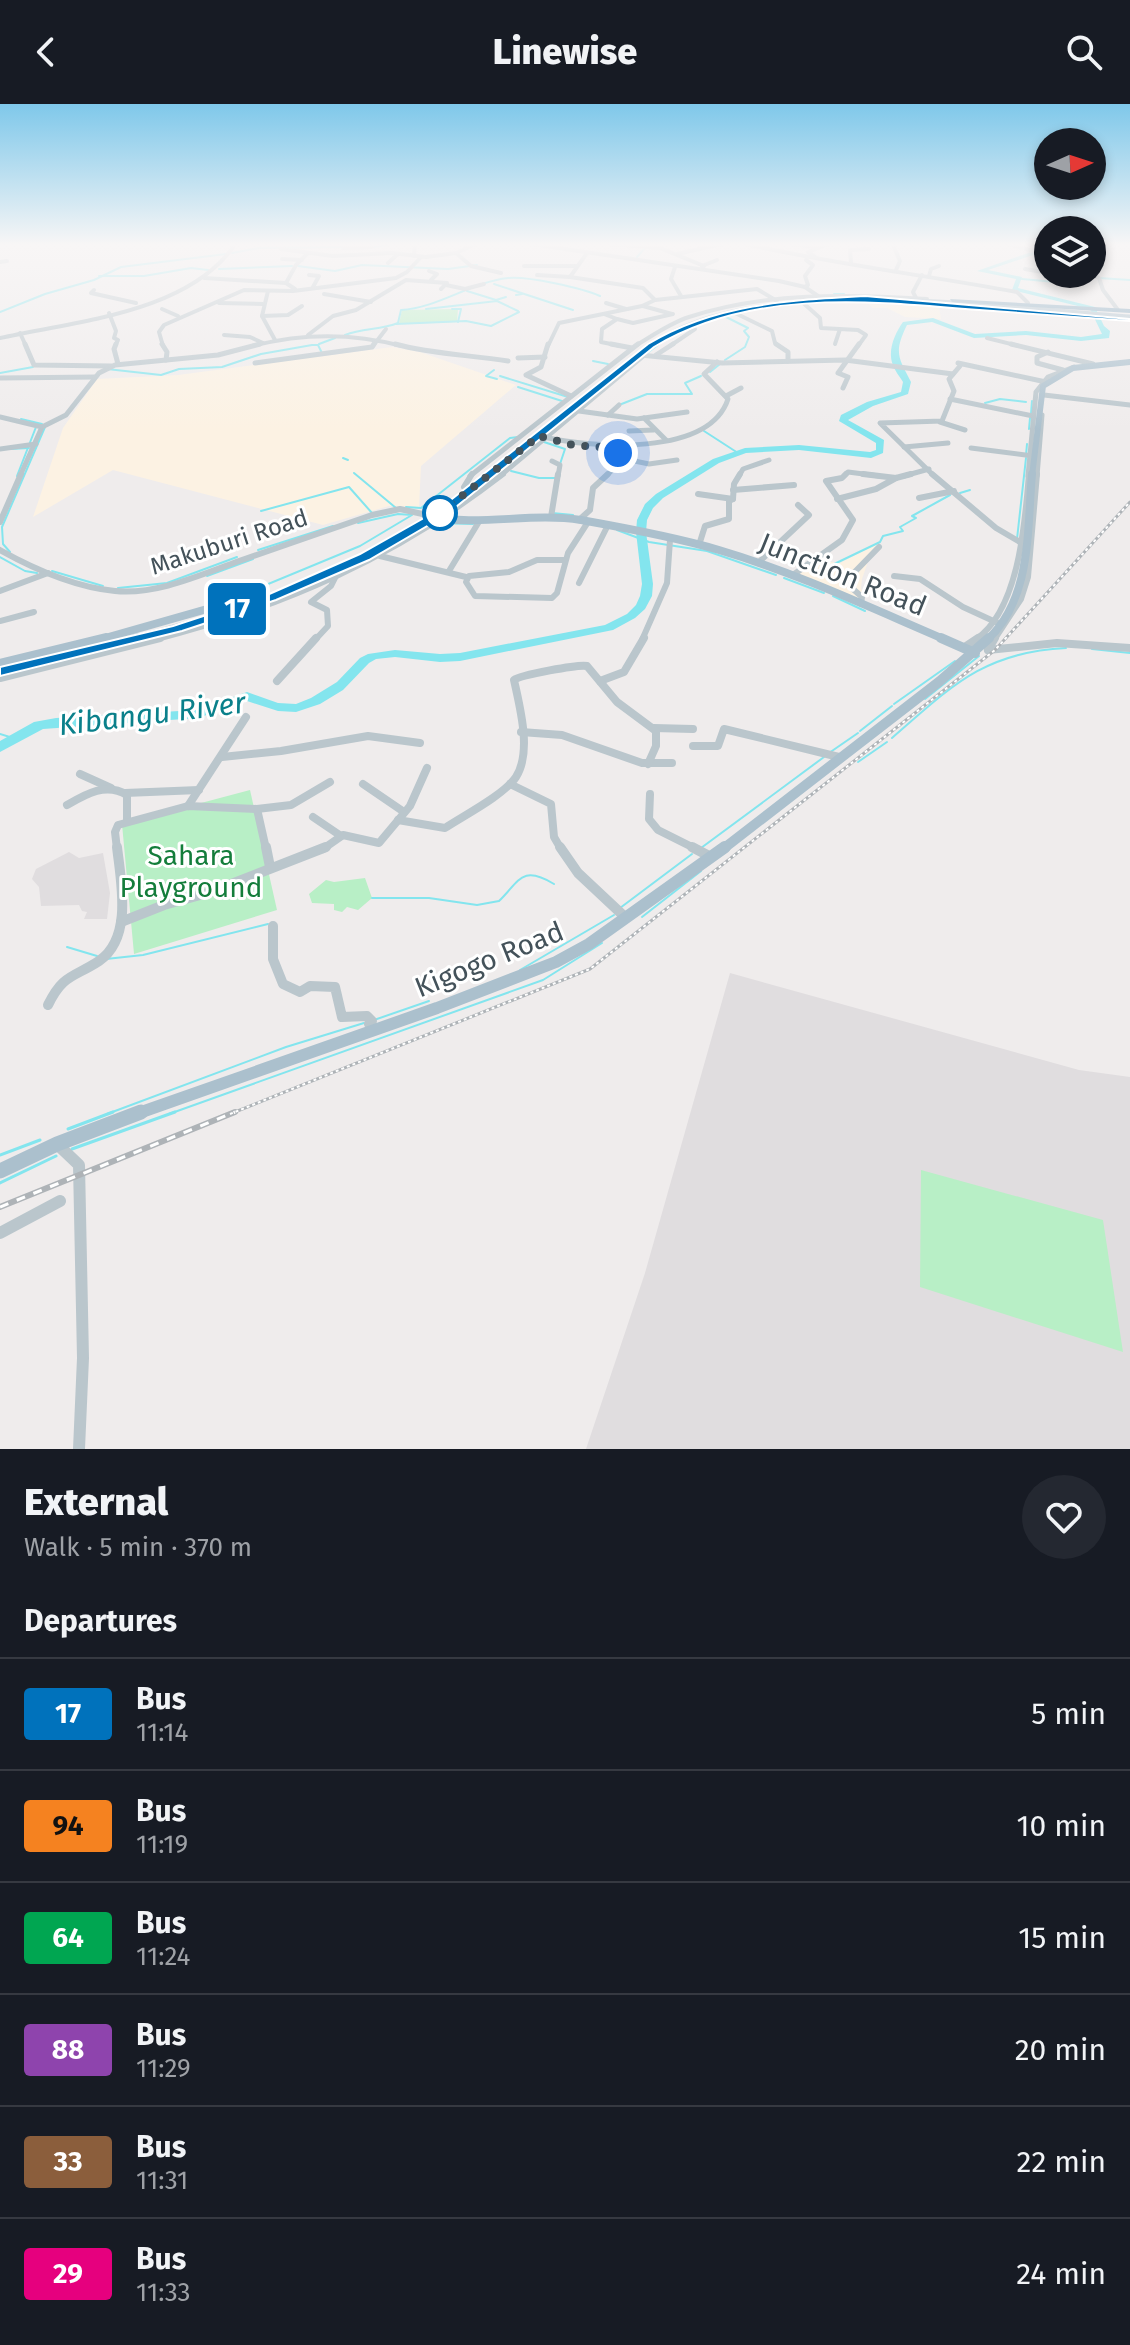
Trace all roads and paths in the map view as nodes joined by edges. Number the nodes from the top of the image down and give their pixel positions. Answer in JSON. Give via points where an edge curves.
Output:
{"nodes":[{"id":1,"x":134,"y":306,"type":"edge"},
{"id":2,"x":210,"y":306,"type":"edge"},
{"id":3,"x":263,"y":306,"type":"edge"},
{"id":4,"x":302,"y":306,"type":"dead end"},
{"id":5,"x":361,"y":306,"type":"edge"},
{"id":6,"x":616,"y":306,"type":"edge"},
{"id":7,"x":642,"y":306,"type":"joint"},
{"id":8,"x":754,"y":306,"type":"edge"},
{"id":9,"x":777,"y":306,"type":"edge"},
{"id":10,"x":806,"y":306,"type":"edge"},
{"id":11,"x":974,"y":306,"type":"edge"},
{"id":12,"x":1013,"y":306,"type":"edge"},
{"id":13,"x":1027,"y":306,"type":"junction"},
{"id":14,"x":1115,"y":306,"type":"edge"},
{"id":15,"x":162,"y":309,"type":"dead end"},
{"id":16,"x":627,"y":309,"type":"junction"},
{"id":17,"x":1118,"y":310,"type":"junction"},
{"id":18,"x":735,"y":312,"type":"junction"},
{"id":19,"x":109,"y":313,"type":"junction"},
{"id":20,"x":604,"y":314,"type":"junction"},
{"id":21,"x":673,"y":314,"type":"junction"},
{"id":22,"x":1130,"y":315,"type":"edge"},
{"id":23,"x":178,"y":316,"type":"junction"},
{"id":24,"x":262,"y":316,"type":"junction"},
{"id":25,"x":617,"y":319,"type":"junction"},
{"id":26,"x":691,"y":322,"type":"junction"},
{"id":27,"x":386,"y":329,"type":"dead end"},
{"id":28,"x":840,"y":329,"type":"junction"},
{"id":29,"x":20,"y":333,"type":"junction"},
{"id":30,"x":224,"y":335,"type":"dead end"},
{"id":31,"x":307,"y":336,"type":"junction"},
{"id":32,"x":0,"y":338,"type":"edge"},
{"id":33,"x":987,"y":338,"type":"dead end"},
{"id":34,"x":275,"y":340,"type":"junction"},
{"id":35,"x":380,"y":340,"type":"junction"},
{"id":36,"x":264,"y":343,"type":"junction"},
{"id":37,"x":835,"y":344,"type":"dead end"},
{"id":38,"x":637,"y":352,"type":"junction"},
{"id":39,"x":1048,"y":352,"type":"junction"},
{"id":40,"x":656,"y":355,"type":"junction"},
{"id":41,"x":545,"y":357,"type":"junction"},
{"id":42,"x":518,"y":358,"type":"dead end"},
{"id":43,"x":166,"y":360,"type":"junction"},
{"id":44,"x":845,"y":360,"type":"junction"},
{"id":45,"x":508,"y":361,"type":"dead end"},
{"id":46,"x":788,"y":361,"type":"junction"},
{"id":47,"x":717,"y":362,"type":"junction"},
{"id":48,"x":255,"y":363,"type":"dead end"},
{"id":49,"x":1130,"y":363,"type":"edge"},
{"id":50,"x":1092,"y":364,"type":"junction"},
{"id":51,"x":114,"y":365,"type":"junction"},
{"id":52,"x":1063,"y":370,"type":"junction"},
{"id":53,"x":953,"y":374,"type":"junction"},
{"id":54,"x":95,"y":377,"type":"junction"},
{"id":55,"x":0,"y":378,"type":"edge"},
{"id":56,"x":1044,"y":382,"type":"junction"},
{"id":57,"x":741,"y":388,"type":"dead end"},
{"id":58,"x":843,"y":388,"type":"dead end"},
{"id":59,"x":1044,"y":395,"type":"junction"},
{"id":60,"x":571,"y":396,"type":"junction"},
{"id":61,"x":726,"y":396,"type":"junction"},
{"id":62,"x":950,"y":399,"type":"junction"},
{"id":63,"x":619,"y":405,"type":"dead end"},
{"id":64,"x":1130,"y":405,"type":"edge"},
{"id":65,"x":579,"y":411,"type":"junction"},
{"id":66,"x":687,"y":412,"type":"dead end"},
{"id":67,"x":608,"y":415,"type":"junction"},
{"id":68,"x":1033,"y":416,"type":"junction"},
{"id":69,"x":0,"y":417,"type":"edge"},
{"id":70,"x":644,"y":418,"type":"junction"},
{"id":71,"x":940,"y":422,"type":"junction"},
{"id":72,"x":42,"y":427,"type":"junction"},
{"id":73,"x":653,"y":430,"type":"junction"},
{"id":74,"x":965,"y":430,"type":"dead end"},
{"id":75,"x":629,"y":431,"type":"dead end"},
{"id":76,"x":543,"y":436,"type":"junction"},
{"id":77,"x":666,"y":440,"type":"junction"},
{"id":78,"x":948,"y":443,"type":"dead end"},
{"id":79,"x":36,"y":444,"type":"junction"},
{"id":80,"x":903,"y":447,"type":"junction"},
{"id":81,"x":614,"y":448,"type":"junction"},
{"id":82,"x":971,"y":448,"type":"dead end"},
{"id":83,"x":0,"y":449,"type":"edge"},
{"id":84,"x":1031,"y":456,"type":"junction"},
{"id":85,"x":620,"y":458,"type":"junction"},
{"id":86,"x":677,"y":460,"type":"dead end"},
{"id":87,"x":769,"y":460,"type":"dead end"},
{"id":88,"x":552,"y":461,"type":"dead end"},
{"id":89,"x":929,"y":469,"type":"junction"},
{"id":90,"x":896,"y":478,"type":"junction"},
{"id":91,"x":794,"y":485,"type":"dead end"},
{"id":92,"x":464,"y":487,"type":"junction"},
{"id":93,"x":733,"y":490,"type":"junction"},
{"id":94,"x":954,"y":491,"type":"junction"},
{"id":95,"x":698,"y":494,"type":"dead end"},
{"id":96,"x":919,"y":498,"type":"dead end"},
{"id":97,"x":733,"y":499,"type":"junction"},
{"id":98,"x":837,"y":499,"type":"junction"},
{"id":99,"x":798,"y":505,"type":"dead end"},
{"id":100,"x":433,"y":517,"type":"junction"},
{"id":101,"x":551,"y":517,"type":"junction"},
{"id":102,"x":1,"y":518,"type":"edge"},
{"id":103,"x":480,"y":520,"type":"junction"},
{"id":104,"x":584,"y":521,"type":"junction"},
{"id":105,"x":604,"y":525,"type":"junction"},
{"id":106,"x":660,"y":537,"type":"junction"},
{"id":107,"x":670,"y":540,"type":"junction"},
{"id":108,"x":696,"y":544,"type":"junction"},
{"id":109,"x":1023,"y":545,"type":"junction"},
{"id":110,"x":879,"y":547,"type":"dead end"},
{"id":111,"x":0,"y":550,"type":"edge"},
{"id":112,"x":380,"y":556,"type":"junction"},
{"id":113,"x":564,"y":560,"type":"junction"},
{"id":114,"x":758,"y":563,"type":"junction"},
{"id":115,"x":449,"y":571,"type":"junction"},
{"id":116,"x":48,"y":573,"type":"junction"},
{"id":117,"x":335,"y":574,"type":"junction"},
{"id":118,"x":793,"y":575,"type":"junction"},
{"id":119,"x":894,"y":576,"type":"dead end"},
{"id":120,"x":466,"y":577,"type":"junction"},
{"id":121,"x":579,"y":583,"type":"dead end"},
{"id":122,"x":0,"y":591,"type":"edge"},
{"id":123,"x":861,"y":604,"type":"junction"},
{"id":124,"x":34,"y":612,"type":"dead end"},
{"id":125,"x":0,"y":621,"type":"edge"},
{"id":126,"x":998,"y":622,"type":"junction"},
{"id":127,"x":1130,"y":648,"type":"edge"},
{"id":128,"x":972,"y":650,"type":"junction"},
{"id":129,"x":988,"y":650,"type":"junction"},
{"id":130,"x":0,"y":664,"type":"edge"},
{"id":131,"x":0,"y":672,"type":"edge"},
{"id":132,"x":0,"y":678,"type":"edge"},
{"id":133,"x":277,"y":681,"type":"dead end"},
{"id":134,"x":600,"y":681,"type":"junction"},
{"id":135,"x":246,"y":717,"type":"dead end"},
{"id":136,"x":654,"y":728,"type":"junction"},
{"id":137,"x":693,"y":729,"type":"dead end"},
{"id":138,"x":521,"y":732,"type":"junction"},
{"id":139,"x":420,"y":743,"type":"dead end"},
{"id":140,"x":693,"y":746,"type":"dead end"},
{"id":141,"x":222,"y":757,"type":"junction"},
{"id":142,"x":839,"y":757,"type":"junction"},
{"id":143,"x":672,"y":763,"type":"dead end"},
{"id":144,"x":648,"y":764,"type":"junction"},
{"id":145,"x":427,"y":768,"type":"dead end"},
{"id":146,"x":80,"y":774,"type":"dead end"},
{"id":147,"x":330,"y":782,"type":"dead end"},
{"id":148,"x":363,"y":784,"type":"dead end"},
{"id":149,"x":510,"y":784,"type":"junction"},
{"id":150,"x":112,"y":788,"type":"junction"},
{"id":151,"x":199,"y":790,"type":"junction"},
{"id":152,"x":125,"y":793,"type":"junction"},
{"id":153,"x":650,"y":794,"type":"dead end"},
{"id":154,"x":67,"y":805,"type":"dead end"},
{"id":155,"x":188,"y":806,"type":"junction"},
{"id":156,"x":257,"y":809,"type":"junction"},
{"id":157,"x":401,"y":816,"type":"junction"},
{"id":158,"x":313,"y":817,"type":"dead end"},
{"id":159,"x":127,"y":821,"type":"junction"},
{"id":160,"x":341,"y":836,"type":"junction"},
{"id":161,"x":712,"y":858,"type":"junction"},
{"id":162,"x":270,"y":867,"type":"junction"},
{"id":163,"x":626,"y":918,"type":"junction"},
{"id":164,"x":121,"y":922,"type":"junction"},
{"id":165,"x":273,"y":926,"type":"dead end"},
{"id":166,"x":48,"y":1005,"type":"dead end"},
{"id":167,"x":372,"y":1029,"type":"junction"},
{"id":168,"x":57,"y":1144,"type":"junction"},
{"id":169,"x":0,"y":1171,"type":"edge"},
{"id":170,"x":60,"y":1201,"type":"dead end"},
{"id":171,"x":0,"y":1233,"type":"edge"},
{"id":172,"x":79,"y":1449,"type":"edge"}],
"edges":[{"from":1,"to":19,"type":"street"},
{"from":2,"to":23,"type":"street"},
{"from":3,"to":24,"type":"street"},
{"from":4,"to":24,"type":"street","via":[[288,315]]},
{"from":5,"to":31,"type":"street","via":[[333,316]]},
{"from":6,"to":16,"type":"street"},
{"from":7,"to":16,"type":"street"},
{"from":7,"to":21,"type":"street"},
{"from":8,"to":26,"type":"main road"},
{"from":9,"to":18,"type":"main road"},
{"from":10,"to":28,"type":"street","via":[[820,318],[821,328]]},
{"from":11,"to":22,"type":"highway","via":[[1111,318]]},
{"from":12,"to":13,"type":"main road"},
{"from":13,"to":17,"type":"highway"},
{"from":13,"to":22,"type":"main road"},
{"from":14,"to":17,"type":"street"},
{"from":15,"to":23,"type":"street"},
{"from":16,"to":20,"type":"street"},
{"from":17,"to":22,"type":"highway"},
{"from":18,"to":26,"type":"main road"},
{"from":18,"to":46,"type":"street","via":[[772,331],[775,343],[788,352]]},
{"from":19,"to":29,"type":"street"},
{"from":19,"to":51,"type":"street","via":[[119,341]]},
{"from":20,"to":25,"type":"street"},
{"from":20,"to":41,"type":"street","via":[[559,323]]},
{"from":21,"to":25,"type":"street","via":[[633,323]]},
{"from":21,"to":26,"type":"street"},
{"from":23,"to":43,"type":"street","via":[[158,332]]},
{"from":24,"to":34,"type":"street"},
{"from":25,"to":38,"type":"street","via":[[601,330],[601,342]]},
{"from":26,"to":38,"type":"main road"},
{"from":26,"to":40,"type":"street","via":[[695,329]]},
{"from":27,"to":35,"type":"street"},
{"from":28,"to":37,"type":"street"},
{"from":28,"to":44,"type":"street","via":[[866,335]]},
{"from":29,"to":32,"type":"street"},
{"from":29,"to":51,"type":"street","via":[[34,365]]},
{"from":30,"to":36,"type":"street"},
{"from":31,"to":34,"type":"street"},
{"from":31,"to":35,"type":"street"},
{"from":33,"to":39,"type":"street"},
{"from":34,"to":36,"type":"street"},
{"from":35,"to":45,"type":"street","via":[[421,351]]},
{"from":35,"to":48,"type":"street","via":[[369,348]]},
{"from":36,"to":43,"type":"street","via":[[214,359]]},
{"from":38,"to":40,"type":"street"},
{"from":38,"to":60,"type":"street"},
{"from":38,"to":65,"type":"street"},
{"from":38,"to":76,"type":"main road"},
{"from":38,"to":92,"type":"main road"},
{"from":39,"to":50,"type":"street"},
{"from":39,"to":52,"type":"street","via":[[1037,363]]},
{"from":40,"to":47,"type":"street"},
{"from":41,"to":42,"type":"street"},
{"from":41,"to":60,"type":"street","via":[[526,377]]},
{"from":43,"to":51,"type":"street"},
{"from":44,"to":46,"type":"street"},
{"from":44,"to":53,"type":"street"},
{"from":44,"to":58,"type":"street","via":[[838,373],[848,377]]},
{"from":46,"to":47,"type":"street"},
{"from":47,"to":61,"type":"street","via":[[704,374]]},
{"from":49,"to":50,"type":"main road"},
{"from":49,"to":59,"type":"street","via":[[1067,374]]},
{"from":50,"to":52,"type":"street"},
{"from":50,"to":56,"type":"main road"},
{"from":51,"to":54,"type":"street"},
{"from":52,"to":56,"type":"street"},
{"from":53,"to":56,"type":"street","via":[[959,365]]},
{"from":53,"to":62,"type":"street"},
{"from":54,"to":55,"type":"street"},
{"from":54,"to":72,"type":"street","via":[[72,409]]},
{"from":56,"to":68,"type":"street","via":[[1036,392]]},
{"from":56,"to":84,"type":"main road","name":"Kigogo Road"},
{"from":57,"to":61,"type":"street"},
{"from":59,"to":64,"type":"street"},
{"from":59,"to":129,"type":"street","via":[[1028,577],[1021,599]]},
{"from":60,"to":92,"type":"street","via":[[467,478]]},
{"from":61,"to":77,"type":"street","via":[[724,413],[713,425]]},
{"from":62,"to":68,"type":"street"},
{"from":62,"to":71,"type":"street"},
{"from":63,"to":67,"type":"street"},
{"from":65,"to":67,"type":"street"},
{"from":65,"to":76,"type":"street"},
{"from":66,"to":70,"type":"street"},
{"from":67,"to":70,"type":"street"},
{"from":68,"to":84,"type":"street"},
{"from":69,"to":72,"type":"street"},
{"from":70,"to":73,"type":"street"},
{"from":71,"to":74,"type":"street"},
{"from":71,"to":80,"type":"street","via":[[880,423]]},
{"from":72,"to":79,"type":"street"},
{"from":73,"to":75,"type":"street"},
{"from":73,"to":77,"type":"street"},
{"from":76,"to":81,"type":"street"},
{"from":76,"to":100,"type":"main road"},
{"from":77,"to":81,"type":"street"},
{"from":78,"to":80,"type":"street"},
{"from":79,"to":83,"type":"street"},
{"from":79,"to":102,"type":"street"},
{"from":80,"to":89,"type":"street"},
{"from":81,"to":85,"type":"street"},
{"from":82,"to":84,"type":"street"},
{"from":84,"to":109,"type":"main road","name":"Kigogo Road"},
{"from":85,"to":86,"type":"street","via":[[649,464]]},
{"from":85,"to":104,"type":"street","via":[[593,488]]},
{"from":87,"to":93,"type":"street","via":[[743,469]]},
{"from":88,"to":101,"type":"street","via":[[560,465]]},
{"from":89,"to":90,"type":"street"},
{"from":89,"to":94,"type":"street"},
{"from":90,"to":98,"type":"street"},
{"from":90,"to":98,"type":"street","via":[[848,472],[826,481]]},
{"from":91,"to":93,"type":"street"},
{"from":92,"to":100,"type":"main road"},
{"from":93,"to":97,"type":"street"},
{"from":94,"to":96,"type":"street"},
{"from":94,"to":109,"type":"street","via":[[982,518]]},
{"from":95,"to":97,"type":"street"},
{"from":97,"to":108,"type":"street","via":[[728,520],[705,526]]},
{"from":98,"to":118,"type":"street","via":[[853,518],[845,537]]},
{"from":99,"to":114,"type":"street","via":[[809,515]]},
{"from":100,"to":103,"type":"main road"},
{"from":100,"to":112,"type":"street"},
{"from":100,"to":116,"type":"street","name":"Makuburi Road","via":[[400,509],[372,515],[158,588],[114,591]]},
{"from":100,"to":117,"type":"main road"},
{"from":100,"to":130,"type":"main road","via":[[265,592],[150,628]]},
{"from":101,"to":103,"type":"main road"},
{"from":101,"to":104,"type":"main road"},
{"from":103,"to":115,"type":"street"},
{"from":104,"to":105,"type":"main road"},
{"from":104,"to":113,"type":"street"},
{"from":105,"to":106,"type":"main road"},
{"from":105,"to":121,"type":"street"},
{"from":106,"to":107,"type":"main road","name":"Junction Road"},
{"from":106,"to":108,"type":"main road","name":"Junction Road"},
{"from":107,"to":108,"type":"main road","name":"Junction Road"},
{"from":107,"to":134,"type":"street","via":[[667,583],[651,626],[624,672]]},
{"from":108,"to":114,"type":"main road","name":"Junction Road"},
{"from":109,"to":126,"type":"main road","name":"Kigogo Road","via":[[1024,570],[1014,603]]},
{"from":110,"to":123,"type":"street","via":[[845,582],[862,597]]},
{"from":111,"to":116,"type":"street","name":"Makuburi Road"},
{"from":112,"to":115,"type":"street"},
{"from":112,"to":117,"type":"street"},
{"from":113,"to":120,"type":"street","via":[[537,560],[509,572]]},
{"from":113,"to":120,"type":"street","via":[[557,593],[546,600],[475,596]]},
{"from":114,"to":118,"type":"main road","name":"Junction Road"},
{"from":115,"to":120,"type":"street"},
{"from":116,"to":122,"type":"street"},
{"from":117,"to":131,"type":"main road","via":[[177,629]]},
{"from":117,"to":132,"type":"street","via":[[203,626]]},
{"from":117,"to":133,"type":"street","via":[[331,586],[311,602],[327,610],[328,626]]},
{"from":118,"to":123,"type":"main road","name":"Junction Road"},
{"from":119,"to":126,"type":"street","via":[[907,575],[942,590],[958,604]]},
{"from":123,"to":128,"type":"main road","name":"Junction Road"},
{"from":124,"to":125,"type":"street"},
{"from":126,"to":128,"type":"main road","name":"Kigogo Road"},
{"from":126,"to":128,"type":"street"},
{"from":127,"to":129,"type":"street","via":[[1057,643]]},
{"from":128,"to":129,"type":"street"},
{"from":128,"to":142,"type":"main road","name":"Kigogo Road"},
{"from":134,"to":136,"type":"street","via":[[617,702]]},
{"from":134,"to":138,"type":"street","via":[[581,664],[517,675]]},
{"from":135,"to":141,"type":"street"},
{"from":136,"to":137,"type":"street"},
{"from":136,"to":144,"type":"street","via":[[657,739]]},
{"from":138,"to":144,"type":"street","via":[[562,735]]},
{"from":138,"to":149,"type":"street","via":[[522,760]]},
{"from":139,"to":141,"type":"street","via":[[370,736]]},
{"from":140,"to":142,"type":"street","via":[[718,746],[724,729]]},
{"from":141,"to":151,"type":"street"},
{"from":142,"to":161,"type":"main road","name":"Kigogo Road"},
{"from":143,"to":144,"type":"street"},
{"from":145,"to":157,"type":"street"},
{"from":146,"to":150,"type":"street"},
{"from":147,"to":156,"type":"street","via":[[295,803]]},
{"from":148,"to":157,"type":"street"},
{"from":149,"to":157,"type":"street","via":[[445,828]]},
{"from":149,"to":163,"type":"street","via":[[551,804],[554,839],[571,864]]},
{"from":150,"to":152,"type":"street"},
{"from":150,"to":154,"type":"street"},
{"from":151,"to":152,"type":"street"},
{"from":151,"to":155,"type":"street"},
{"from":152,"to":159,"type":"street"},
{"from":153,"to":161,"type":"street","via":[[649,819],[658,830]]},
{"from":155,"to":156,"type":"street"},
{"from":155,"to":159,"type":"street"},
{"from":156,"to":162,"type":"street"},
{"from":157,"to":160,"type":"street","via":[[379,843]]},
{"from":158,"to":160,"type":"street"},
{"from":159,"to":164,"type":"street","via":[[115,832]]},
{"from":160,"to":162,"type":"street","via":[[319,852]]},
{"from":161,"to":163,"type":"main road","name":"Kigogo Road"},
{"from":162,"to":164,"type":"street"},
{"from":163,"to":167,"type":"main road","name":"Kigogo Road","via":[[556,962]]},
{"from":164,"to":166,"type":"street","via":[[113,950],[64,976]]},
{"from":165,"to":167,"type":"street","via":[[273,959],[283,984],[299,992],[311,986],[335,987],[342,1017],[367,1016]]},
{"from":167,"to":168,"type":"main road","name":"Kigogo Road"},
{"from":168,"to":169,"type":"main road","name":"Kigogo Road"},
{"from":168,"to":172,"type":"street","via":[[79,1165]]},
{"from":170,"to":171,"type":"street"}]}
